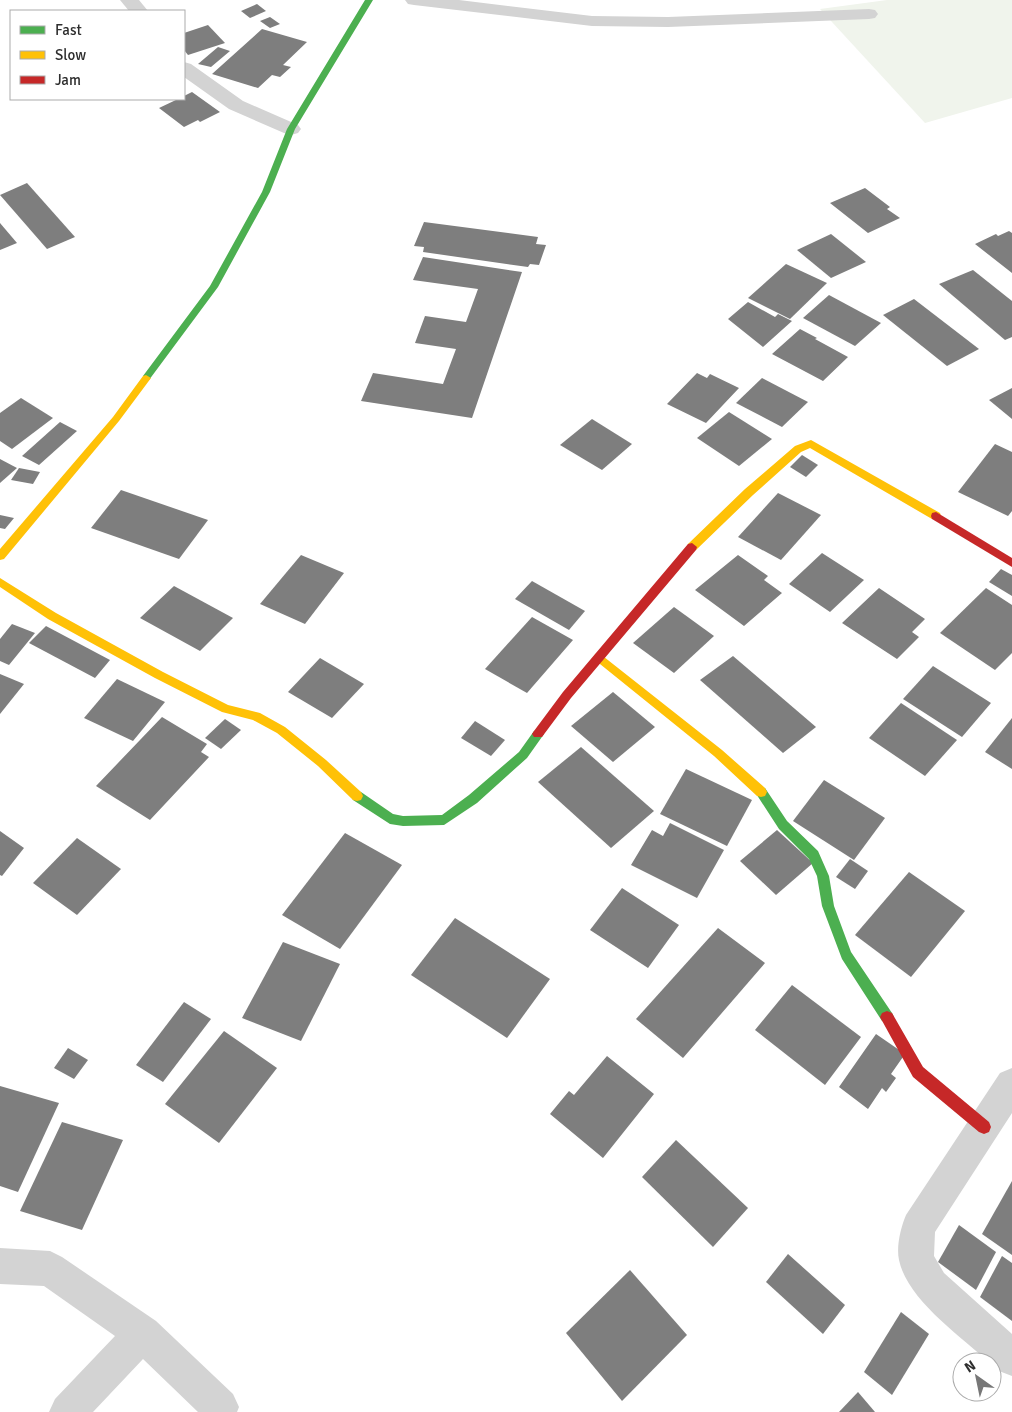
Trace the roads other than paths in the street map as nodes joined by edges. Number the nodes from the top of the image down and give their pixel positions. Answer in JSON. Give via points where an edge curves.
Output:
{"nodes":[{"id":1,"x":129,"y":0,"type":"edge"},
{"id":2,"x":369,"y":0,"type":"edge"},
{"id":3,"x":414,"y":0,"type":"edge"},
{"id":4,"x":138,"y":10,"type":"edge"},
{"id":5,"x":869,"y":14,"type":"dead end"},
{"id":6,"x":185,"y":69,"type":"edge"},
{"id":7,"x":291,"y":129,"type":"junction"},
{"id":8,"x":0,"y":556,"type":"edge"},
{"id":9,"x":1012,"y":563,"type":"edge"},
{"id":10,"x":0,"y":582,"type":"edge"},
{"id":11,"x":599,"y":657,"type":"junction"},
{"id":12,"x":1012,"y":1084,"type":"edge"},
{"id":13,"x":984,"y":1127,"type":"junction"},
{"id":14,"x":0,"y":1266,"type":"edge"},
{"id":15,"x":143,"y":1334,"type":"junction"},
{"id":16,"x":1012,"y":1358,"type":"edge"},
{"id":17,"x":220,"y":1407,"type":"dead end"},
{"id":18,"x":68,"y":1412,"type":"edge"}],
"edges":[{"from":1,"to":4,"type":"street"},
{"from":2,"to":7,"type":"street"},
{"from":3,"to":5,"type":"street","via":[[592,21],[668,22]]},
{"from":6,"to":7,"type":"street","via":[[236,105]]},
{"from":7,"to":8,"type":"street","via":[[266,192],[214,287],[116,419]]},
{"from":9,"to":11,"type":"street","via":[[811,444],[791,455],[692,548]]},
{"from":10,"to":11,"type":"street","via":[[52,616],[159,675],[226,710],[256,716],[281,730],[363,802],[390,819],[403,821],[444,820],[473,800],[522,755]]},
{"from":11,"to":13,"type":"street","via":[[765,795],[783,825],[814,854],[846,955],[894,1028],[918,1072]]},
{"from":12,"to":13,"type":"street"},
{"from":13,"to":16,"type":"street","via":[[918,1226],[916,1259],[931,1286]]},
{"from":14,"to":15,"type":"street","via":[[50,1269]]},
{"from":15,"to":17,"type":"street"},
{"from":15,"to":18,"type":"street"}]}
